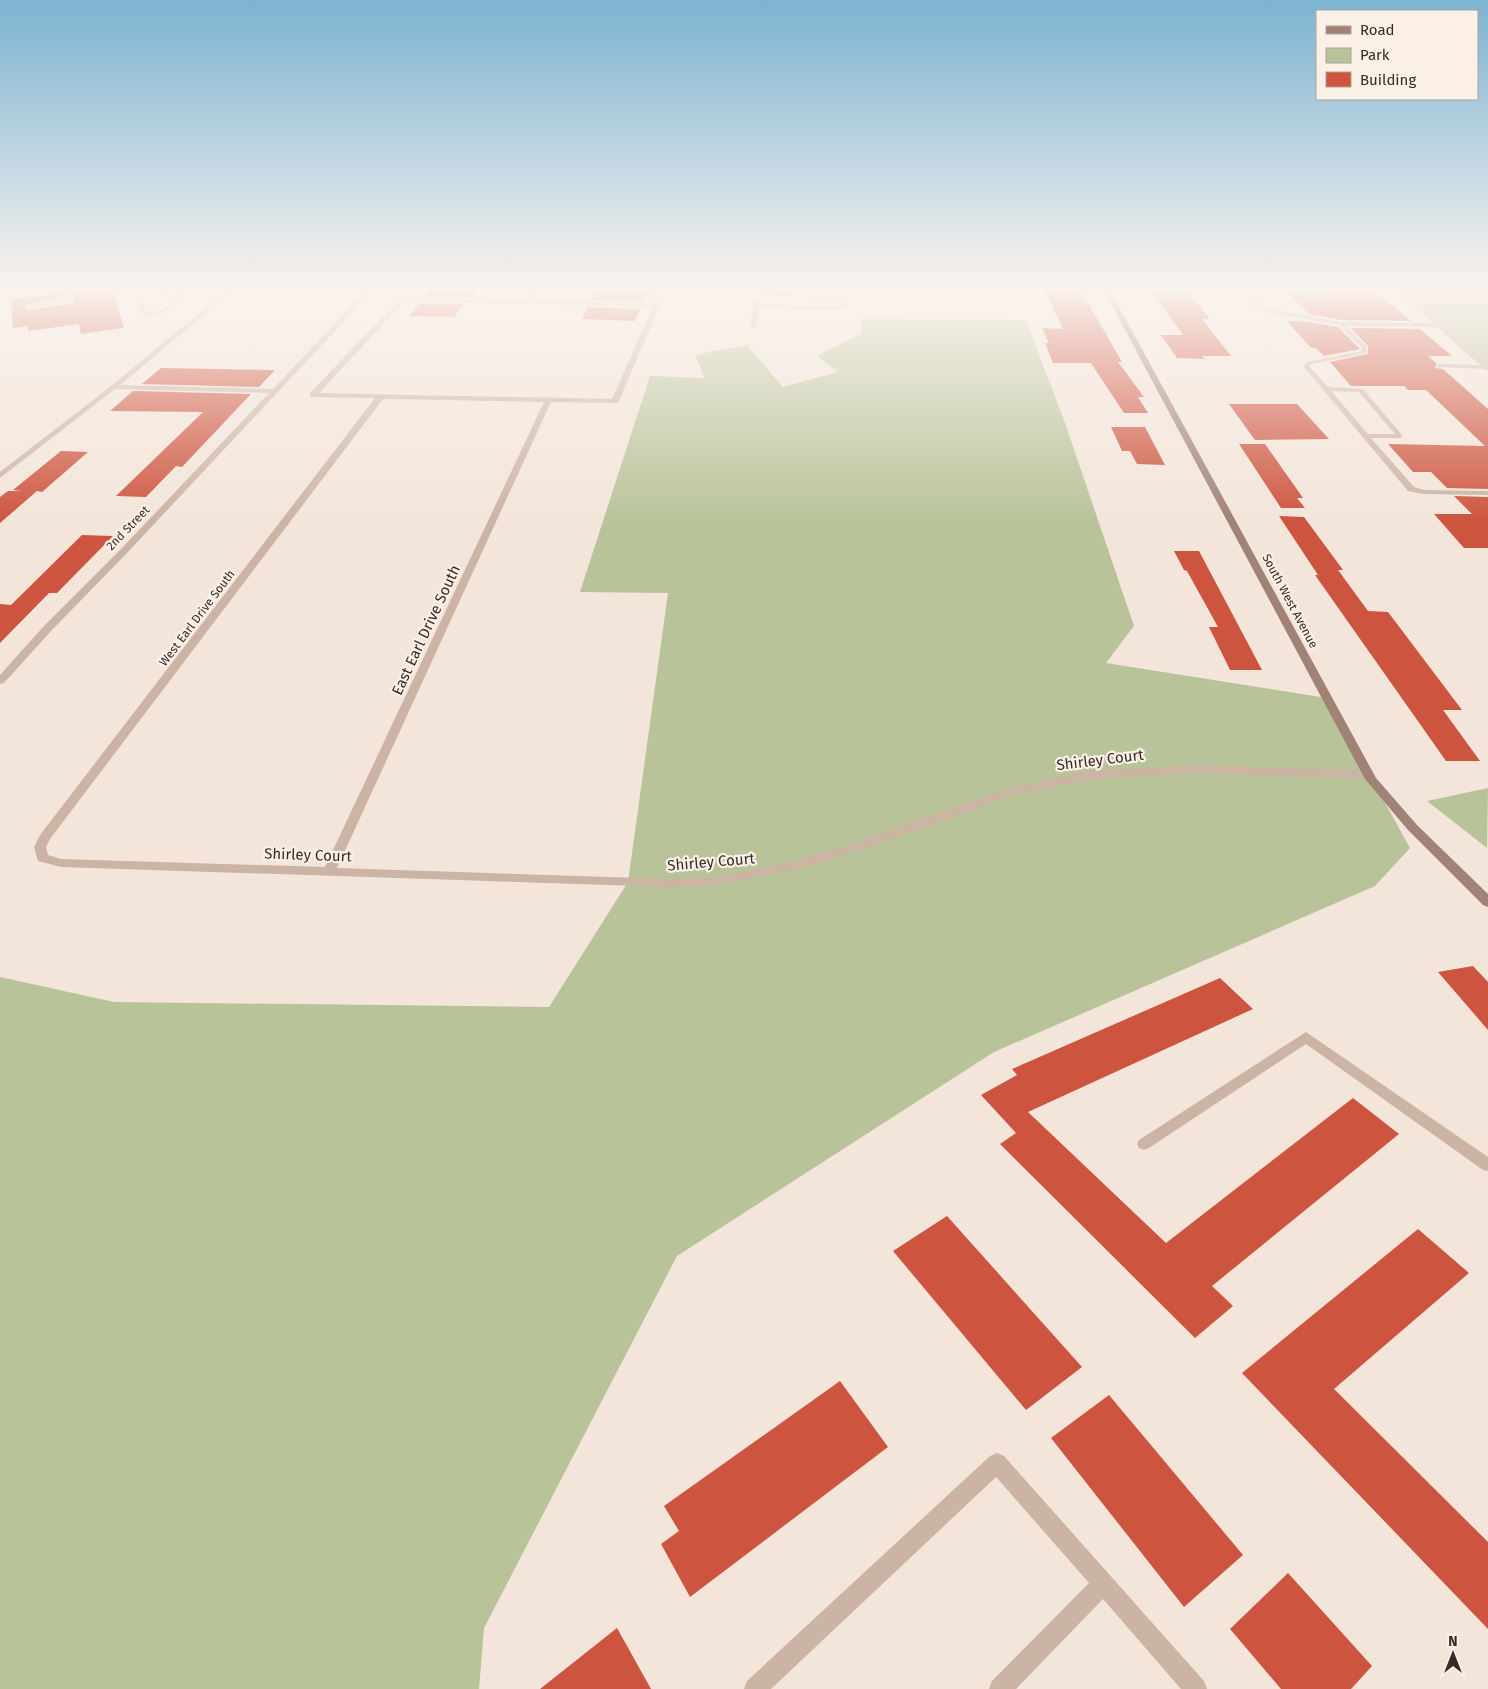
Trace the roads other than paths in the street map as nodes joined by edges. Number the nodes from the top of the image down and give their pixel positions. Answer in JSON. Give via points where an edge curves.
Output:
{"nodes":[{"id":1,"x":141,"y":364,"type":"edge"},
{"id":2,"x":300,"y":364,"type":"edge"},
{"id":3,"x":342,"y":364,"type":"edge"},
{"id":4,"x":630,"y":364,"type":"edge"},
{"id":5,"x":1146,"y":364,"type":"edge"},
{"id":6,"x":1308,"y":364,"type":"edge"},
{"id":7,"x":1438,"y":366,"type":"dead end"},
{"id":8,"x":1487,"y":368,"type":"edge"},
{"id":9,"x":113,"y":387,"type":"junction"},
{"id":10,"x":1326,"y":389,"type":"junction"},
{"id":11,"x":274,"y":391,"type":"junction"},
{"id":12,"x":381,"y":396,"type":"junction"},
{"id":13,"x":548,"y":400,"type":"junction"},
{"id":14,"x":1366,"y":436,"type":"junction"},
{"id":15,"x":0,"y":476,"type":"edge"},
{"id":16,"x":1488,"y":493,"type":"edge"},
{"id":17,"x":0,"y":681,"type":"edge"},
{"id":18,"x":1369,"y":775,"type":"junction"},
{"id":19,"x":42,"y":858,"type":"joint"},
{"id":20,"x":329,"y":872,"type":"junction"},
{"id":21,"x":1488,"y":902,"type":"edge"},
{"id":22,"x":1144,"y":1144,"type":"dead end"},
{"id":23,"x":1488,"y":1165,"type":"edge"},
{"id":24,"x":1103,"y":1584,"type":"junction"},
{"id":25,"x":754,"y":1689,"type":"edge"},
{"id":26,"x":1000,"y":1689,"type":"edge"},
{"id":27,"x":1196,"y":1689,"type":"edge"}],
"edges":[{"from":1,"to":9,"type":"street"},
{"from":2,"to":11,"type":"street","name":"2nd Street"},
{"from":3,"to":12,"type":"street","via":[[313,395]]},
{"from":4,"to":13,"type":"street","via":[[615,401]]},
{"from":5,"to":18,"type":"street","name":"South West Avenue"},
{"from":6,"to":10,"type":"lane","via":[[1307,367]]},
{"from":7,"to":8,"type":"lane"},
{"from":9,"to":11,"type":"street"},
{"from":9,"to":15,"type":"street"},
{"from":10,"to":14,"type":"lane"},
{"from":10,"to":14,"type":"lane","via":[[1361,390],[1400,436]]},
{"from":11,"to":17,"type":"street","name":"2nd Street"},
{"from":12,"to":13,"type":"street"},
{"from":12,"to":19,"type":"street","name":"West Earl Drive South","via":[[44,838],[40,847]]},
{"from":13,"to":20,"type":"street","name":"East Earl Drive South"},
{"from":14,"to":16,"type":"lane","via":[[1411,489]]},
{"from":18,"to":20,"type":"street","name":"Shirley Court","via":[[1196,769],[1090,775],[1017,790],[801,864],[718,881],[670,883]]},
{"from":18,"to":21,"type":"street","name":"South West Avenue","via":[[1391,806]]},
{"from":19,"to":20,"type":"street","name":"Shirley Court","via":[[61,863]]},
{"from":22,"to":23,"type":"lane","via":[[1306,1038]]},
{"from":24,"to":25,"type":"street","via":[[997,1463]]},
{"from":24,"to":26,"type":"street"},
{"from":24,"to":27,"type":"street"}]}
